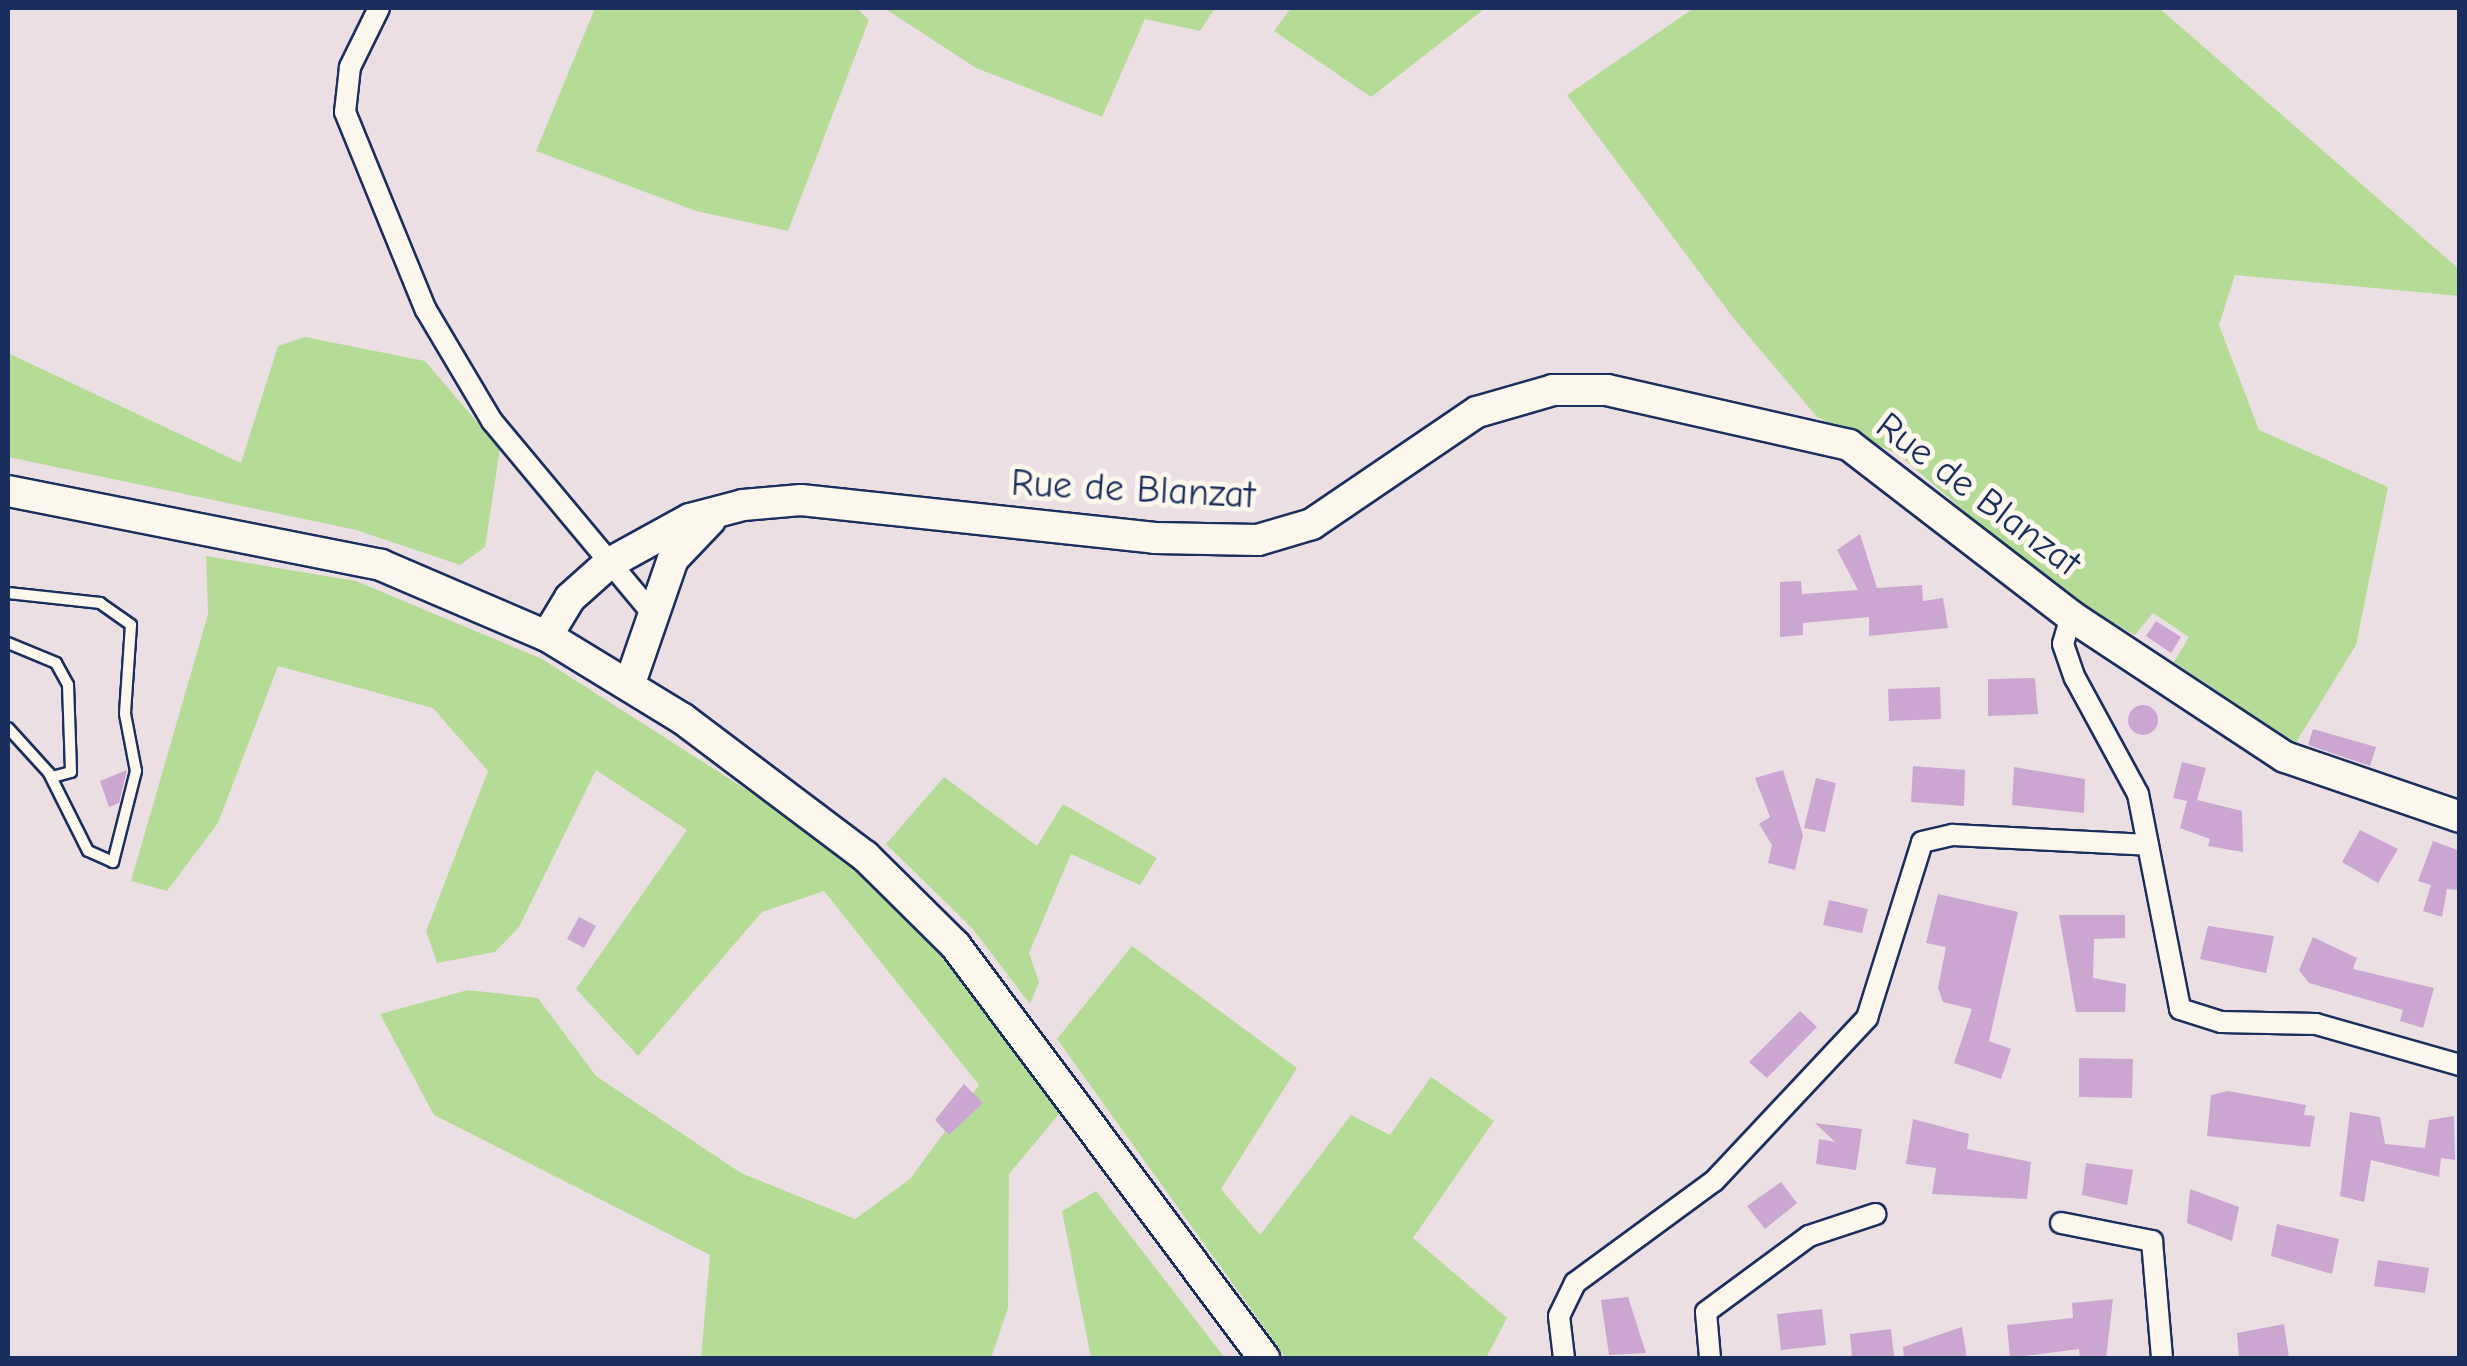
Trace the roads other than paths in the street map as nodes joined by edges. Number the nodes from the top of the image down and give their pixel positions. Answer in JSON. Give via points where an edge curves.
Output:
{"nodes":[{"id":1,"x":379,"y":8,"type":"edge"},
{"id":2,"x":8,"y":491,"type":"edge"},
{"id":3,"x":724,"y":510,"type":"junction"},
{"id":4,"x":608,"y":564,"type":"junction"},
{"id":5,"x":8,"y":593,"type":"edge"},
{"id":6,"x":653,"y":614,"type":"junction"},
{"id":7,"x":2071,"y":616,"type":"junction"},
{"id":8,"x":547,"y":636,"type":"junction"},
{"id":9,"x":8,"y":644,"type":"edge"},
{"id":10,"x":630,"y":683,"type":"junction"},
{"id":11,"x":8,"y":728,"type":"edge"},
{"id":12,"x":52,"y":777,"type":"junction"},
{"id":13,"x":2460,"y":817,"type":"edge"},
{"id":14,"x":2148,"y":845,"type":"junction"},
{"id":15,"x":2460,"y":1064,"type":"edge"},
{"id":16,"x":1874,"y":1214,"type":"dead end"},
{"id":17,"x":2061,"y":1223,"type":"dead end"},
{"id":18,"x":1264,"y":1358,"type":"edge"},
{"id":19,"x":1564,"y":1358,"type":"edge"},
{"id":20,"x":1710,"y":1358,"type":"edge"},
{"id":21,"x":2162,"y":1358,"type":"edge"}],
"edges":[{"from":1,"to":4,"type":"street","via":[[346,80],[348,124],[446,350]]},
{"from":2,"to":8,"type":"street","via":[[310,546],[425,580]]},
{"from":3,"to":4,"type":"street","name":"Rue de Blanzat"},
{"from":3,"to":6,"type":"street","via":[[673,559]]},
{"from":3,"to":7,"type":"street","name":"Rue de Blanzat","via":[[801,500],[1154,538],[1275,537],[1330,514],[1477,412],[1553,390],[1606,390],[1850,445]]},
{"from":4,"to":6,"type":"street","via":[[643,591]]},
{"from":4,"to":8,"type":"street","name":"Rue de Blanzat","via":[[570,598]]},
{"from":5,"to":12,"type":"lane","via":[[100,603],[131,625],[125,714],[136,770],[113,862],[98,861],[82,841]]},
{"from":6,"to":10,"type":"street"},
{"from":7,"to":13,"type":"street","name":"Rue de Blanzat","via":[[2310,770]]},
{"from":7,"to":14,"type":"street","via":[[2066,654],[2138,794]]},
{"from":8,"to":10,"type":"street"},
{"from":9,"to":12,"type":"lane","via":[[40,652],[68,685],[71,772]]},
{"from":10,"to":18,"type":"street","via":[[865,856],[955,944]]},
{"from":11,"to":12,"type":"lane"},
{"from":14,"to":15,"type":"street","via":[[2180,1009],[2220,1022],[2316,1024]]},
{"from":14,"to":19,"type":"street","via":[[1953,835],[1922,842],[1867,1018],[1714,1181],[1575,1283],[1559,1316]]},
{"from":16,"to":20,"type":"street","via":[[1809,1236],[1706,1312]]},
{"from":17,"to":21,"type":"street","via":[[2152,1241]]}]}
